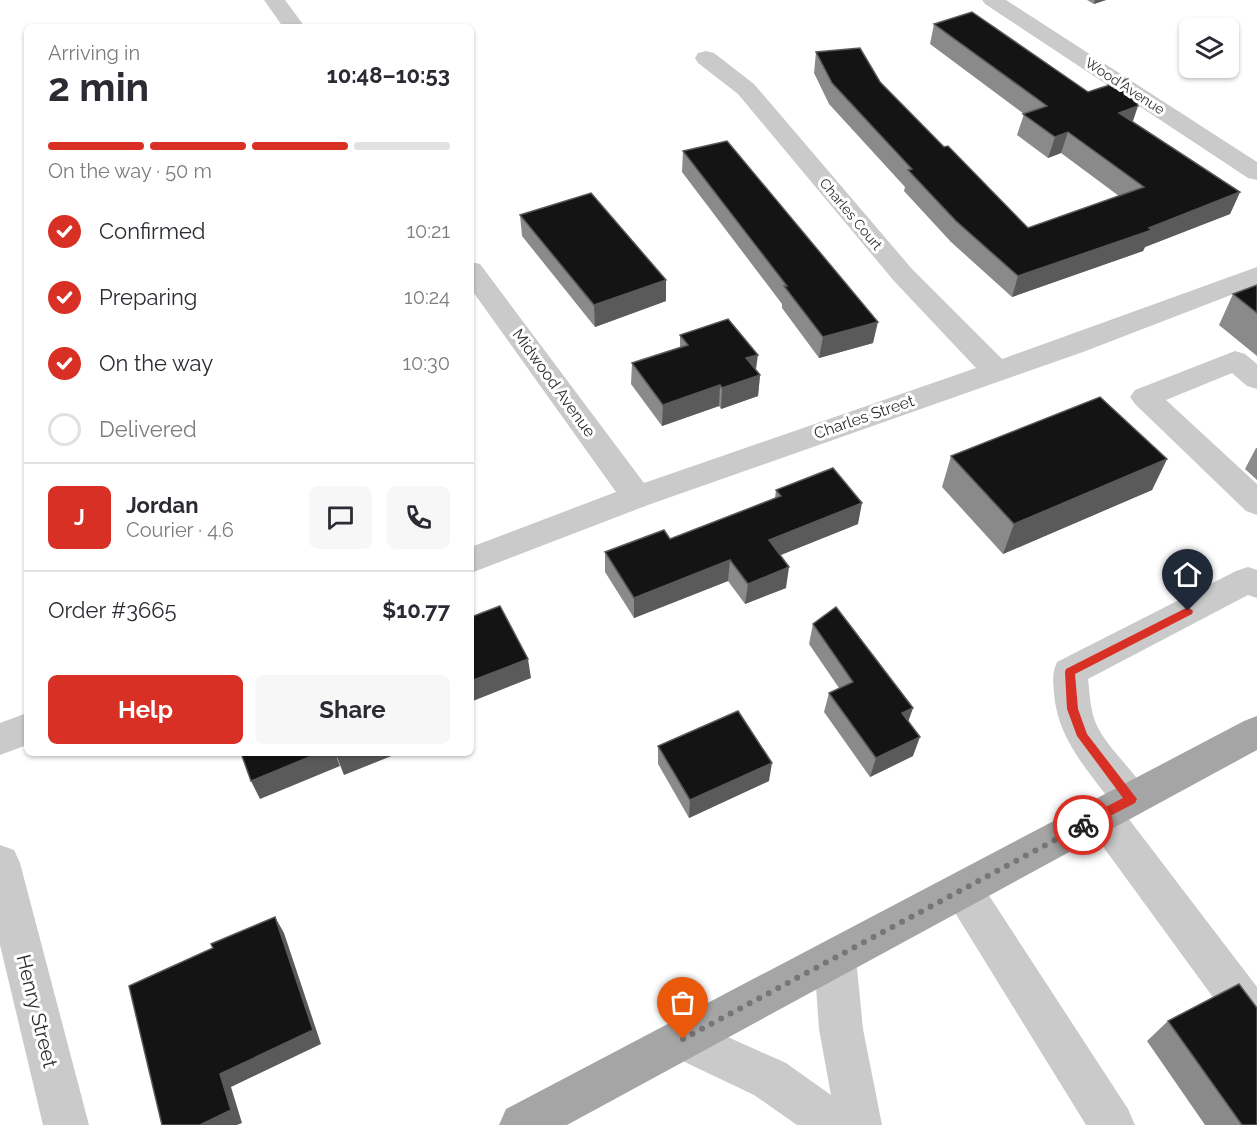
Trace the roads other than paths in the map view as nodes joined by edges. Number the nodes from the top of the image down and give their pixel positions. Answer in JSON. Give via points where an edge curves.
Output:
{"nodes":[{"id":1,"x":274,"y":0,"type":"edge"},
{"id":2,"x":992,"y":0,"type":"edge"},
{"id":3,"x":292,"y":24,"type":"edge"},
{"id":4,"x":706,"y":57,"type":"dead end"},
{"id":5,"x":1257,"y":173,"type":"edge"},
{"id":6,"x":474,"y":274,"type":"edge"},
{"id":7,"x":1257,"y":275,"type":"edge"},
{"id":8,"x":996,"y":371,"type":"junction"},
{"id":9,"x":1257,"y":379,"type":"edge"},
{"id":10,"x":637,"y":496,"type":"junction"},
{"id":11,"x":1257,"y":502,"type":"edge"},
{"id":12,"x":474,"y":559,"type":"edge"},
{"id":13,"x":1257,"y":585,"type":"edge"},
{"id":14,"x":24,"y":730,"type":"edge"},
{"id":15,"x":1257,"y":732,"type":"edge"},
{"id":16,"x":0,"y":739,"type":"edge"},
{"id":17,"x":1117,"y":807,"type":"junction"},
{"id":18,"x":0,"y":863,"type":"edge"},
{"id":19,"x":963,"y":890,"type":"junction"},
{"id":20,"x":835,"y":958,"type":"junction"},
{"id":21,"x":1257,"y":1022,"type":"edge"},
{"id":22,"x":683,"y":1039,"type":"junction"},
{"id":23,"x":66,"y":1125,"type":"edge"},
{"id":24,"x":522,"y":1125,"type":"edge"},
{"id":25,"x":836,"y":1125,"type":"edge"},
{"id":26,"x":859,"y":1125,"type":"edge"},
{"id":27,"x":1112,"y":1125,"type":"edge"}],
"edges":[{"from":1,"to":3,"type":"street"},
{"from":2,"to":5,"type":"street","name":"Wood Avenue"},
{"from":4,"to":8,"type":"street","name":"Charles Court","via":[[746,89],[903,275]]},
{"from":6,"to":10,"type":"street","name":"Midwood Avenue"},
{"from":7,"to":8,"type":"street","name":"Charles Street"},
{"from":8,"to":10,"type":"street","name":"Charles Street"},
{"from":9,"to":11,"type":"street","via":[[1234,361],[1145,397]]},
{"from":10,"to":12,"type":"street","name":"Charles Street"},
{"from":13,"to":17,"type":"street","via":[[1248,580],[1070,672],[1072,709]]},
{"from":14,"to":16,"type":"street"},
{"from":15,"to":17,"type":"main road"},
{"from":17,"to":19,"type":"main road"},
{"from":17,"to":21,"type":"street"},
{"from":18,"to":23,"type":"street","name":"Henry Street"},
{"from":19,"to":20,"type":"main road"},
{"from":19,"to":27,"type":"street"},
{"from":20,"to":22,"type":"main road"},
{"from":20,"to":26,"type":"street","via":[[841,1029]]},
{"from":22,"to":24,"type":"main road"},
{"from":22,"to":25,"type":"street","via":[[770,1079]]}]}
